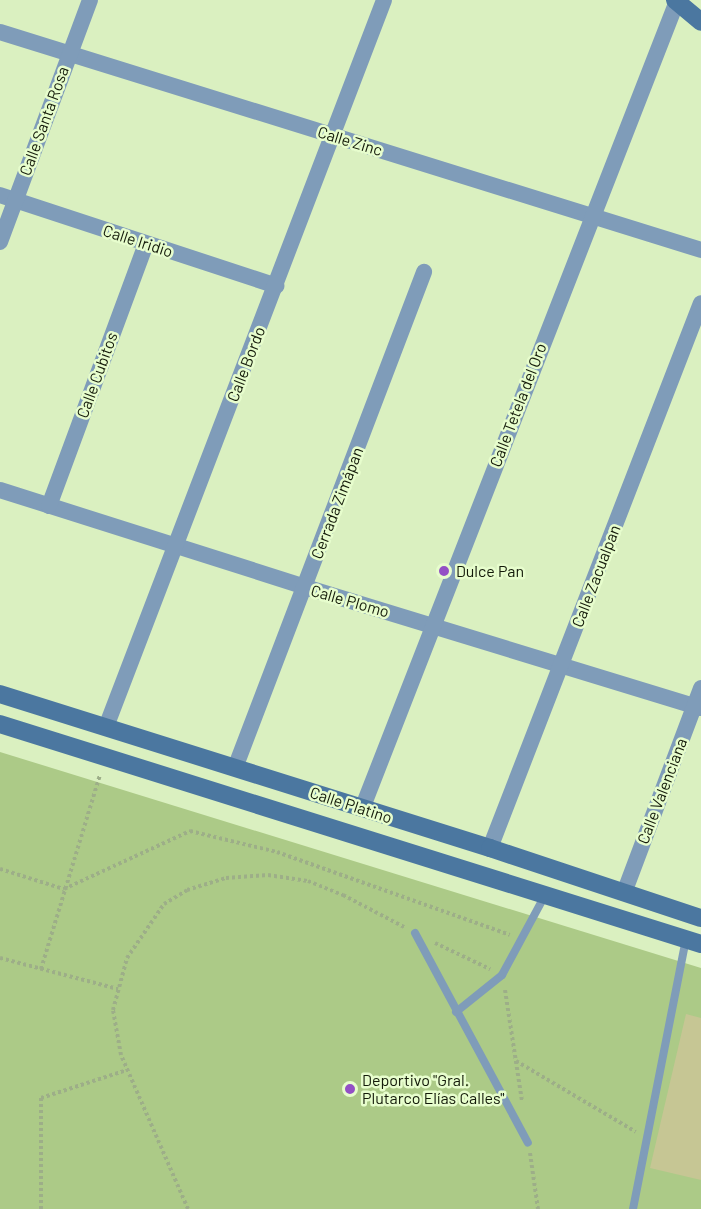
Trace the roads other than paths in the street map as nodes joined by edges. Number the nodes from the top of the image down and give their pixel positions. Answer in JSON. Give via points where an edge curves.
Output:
{"nodes":[{"id":1,"x":90,"y":0,"type":"edge"},
{"id":2,"x":384,"y":0,"type":"edge"},
{"id":3,"x":676,"y":1,"type":"edge"},
{"id":4,"x":701,"y":22,"type":"edge"},
{"id":5,"x":0,"y":32,"type":"edge"},
{"id":6,"x":69,"y":54,"type":"junction"},
{"id":7,"x":332,"y":136,"type":"junction"},
{"id":8,"x":8,"y":198,"type":"edge"},
{"id":9,"x":592,"y":216,"type":"junction"},
{"id":10,"x":0,"y":242,"type":"edge"},
{"id":11,"x":146,"y":244,"type":"junction"},
{"id":12,"x":701,"y":250,"type":"edge"},
{"id":13,"x":424,"y":272,"type":"dead end"},
{"id":14,"x":276,"y":286,"type":"junction"},
{"id":15,"x":701,"y":303,"type":"edge"},
{"id":16,"x":0,"y":489,"type":"edge"},
{"id":17,"x":49,"y":506,"type":"junction"},
{"id":18,"x":175,"y":546,"type":"junction"},
{"id":19,"x":305,"y":587,"type":"junction"},
{"id":20,"x":432,"y":625,"type":"junction"},
{"id":21,"x":561,"y":665,"type":"junction"},
{"id":22,"x":701,"y":688,"type":"edge"},
{"id":23,"x":0,"y":694,"type":"edge"},
{"id":24,"x":698,"y":707,"type":"edge"},
{"id":25,"x":0,"y":724,"type":"edge"},
{"id":26,"x":106,"y":727,"type":"junction"},
{"id":27,"x":235,"y":768,"type":"junction"},
{"id":28,"x":362,"y":809,"type":"junction"},
{"id":29,"x":490,"y":848,"type":"junction"},
{"id":30,"x":624,"y":893,"type":"junction"},
{"id":31,"x":546,"y":895,"type":"junction"},
{"id":32,"x":701,"y":918,"type":"edge"},
{"id":33,"x":415,"y":933,"type":"road end"},
{"id":34,"x":694,"y":941,"type":"edge"},
{"id":35,"x":456,"y":1012,"type":"junction"},
{"id":36,"x":528,"y":1143,"type":"road end"},
{"id":37,"x":633,"y":1209,"type":"edge"}],
"edges":[{"from":1,"to":6,"type":"street","name":"Calle Santa Rosa"},
{"from":2,"to":7,"type":"street","name":"Calle Bordo"},
{"from":3,"to":4,"type":"street"},
{"from":3,"to":9,"type":"street","name":"Calle Tetela del Oro"},
{"from":5,"to":6,"type":"street","name":"Calle Zinc"},
{"from":6,"to":7,"type":"street","name":"Calle Zinc"},
{"from":6,"to":8,"type":"street","name":"Calle Santa Rosa"},
{"from":7,"to":9,"type":"street","name":"Calle Zinc"},
{"from":7,"to":14,"type":"street","name":"Calle Bordo"},
{"from":8,"to":10,"type":"street","name":"Calle Santa Rosa"},
{"from":8,"to":11,"type":"street","name":"Calle Iridio"},
{"from":9,"to":12,"type":"street","name":"Calle Zinc"},
{"from":9,"to":20,"type":"street","name":"Calle Tetela del Oro"},
{"from":11,"to":14,"type":"street","name":"Calle Iridio"},
{"from":11,"to":17,"type":"street","name":"Calle Cubitos"},
{"from":13,"to":19,"type":"street","name":"Cerrada Zimápan"},
{"from":14,"to":18,"type":"street","name":"Calle Bordo"},
{"from":15,"to":21,"type":"street","name":"Calle Zacualpan"},
{"from":16,"to":17,"type":"street","name":"Calle Plomo"},
{"from":17,"to":18,"type":"street","name":"Calle Plomo"},
{"from":18,"to":19,"type":"street","name":"Calle Plomo"},
{"from":18,"to":26,"type":"street","name":"Calle Bordo"},
{"from":19,"to":20,"type":"street","name":"Calle Plomo"},
{"from":19,"to":27,"type":"street","name":"Cerrada Zimápan"},
{"from":20,"to":21,"type":"street","name":"Calle Plomo"},
{"from":20,"to":28,"type":"street","name":"Calle Tetela del Oro"},
{"from":21,"to":24,"type":"street","name":"Calle Plomo"},
{"from":21,"to":29,"type":"street","name":"Calle Zacualpan"},
{"from":22,"to":24,"type":"street","name":"Calle Valenciana"},
{"from":23,"to":26,"type":"street","name":"Calle Platino"},
{"from":24,"to":30,"type":"street","name":"Calle Valenciana"},
{"from":25,"to":31,"type":"street","name":"Calle Platino"},
{"from":26,"to":27,"type":"street","name":"Calle Platino"},
{"from":27,"to":28,"type":"street","name":"Calle Platino"},
{"from":28,"to":29,"type":"street","name":"Calle Platino"},
{"from":29,"to":30,"type":"street","name":"Calle Platino"},
{"from":30,"to":32,"type":"street","name":"Calle Platino"},
{"from":31,"to":34,"type":"street","name":"Calle Platino"},
{"from":31,"to":35,"type":"lane","via":[[502,975]]},
{"from":33,"to":35,"type":"lane"},
{"from":34,"to":37,"type":"lane"},
{"from":35,"to":36,"type":"lane"}]}
